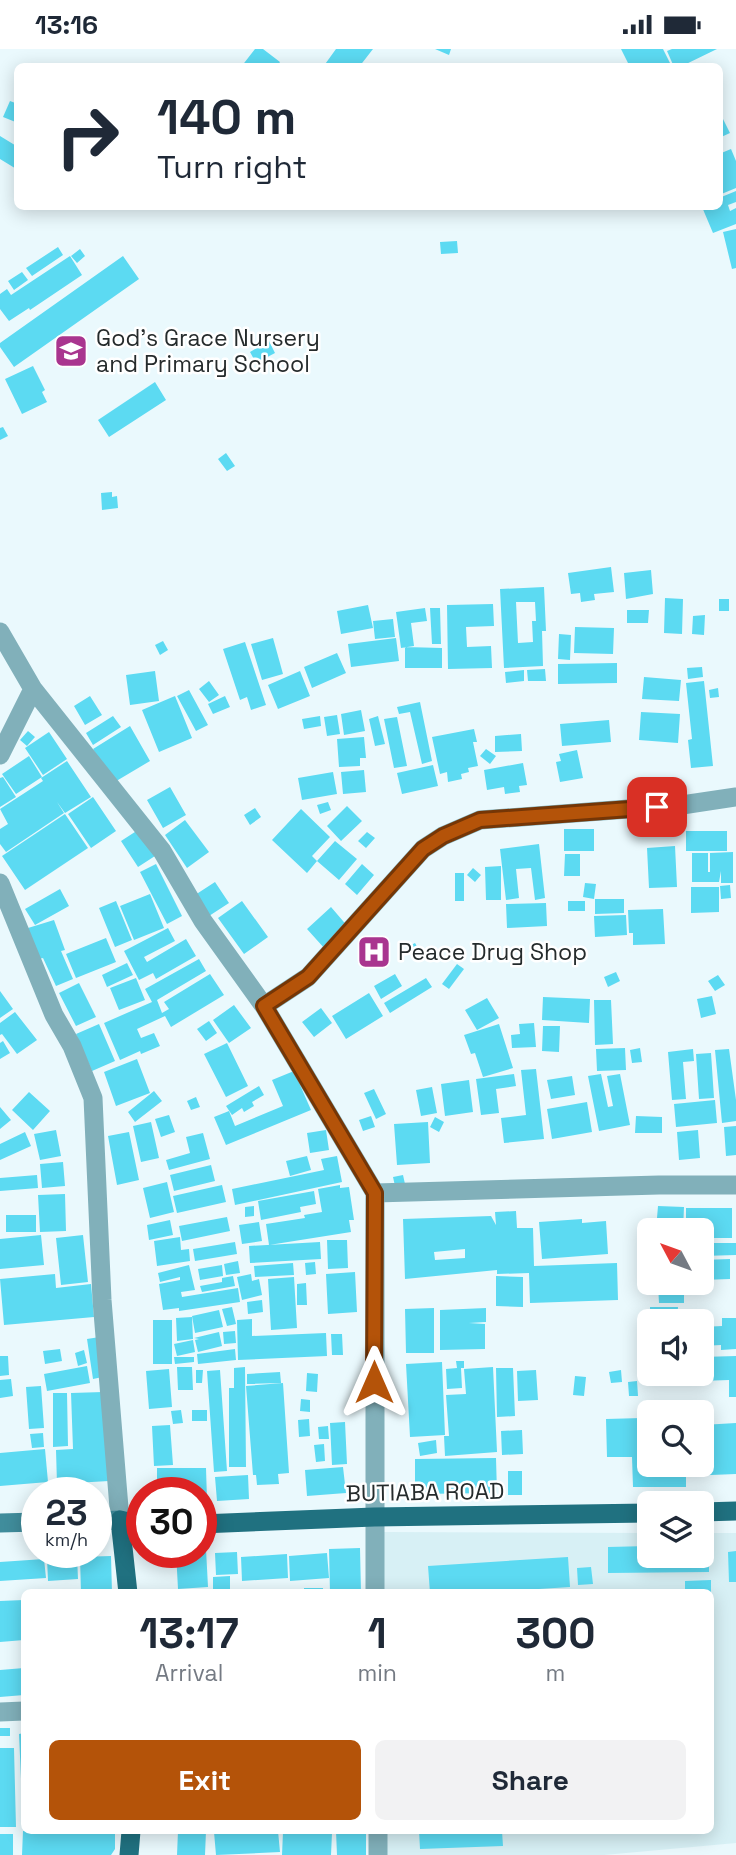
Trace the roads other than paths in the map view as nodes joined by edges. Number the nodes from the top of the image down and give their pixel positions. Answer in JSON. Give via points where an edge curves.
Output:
{"nodes":[{"id":1,"x":0,"y":632,"type":"edge"},
{"id":2,"x":33,"y":689,"type":"junction"},
{"id":3,"x":0,"y":755,"type":"edge"},
{"id":4,"x":736,"y":797,"type":"edge"},
{"id":5,"x":0,"y":883,"type":"edge"},
{"id":6,"x":264,"y":1006,"type":"junction"},
{"id":7,"x":736,"y":1185,"type":"edge"},
{"id":8,"x":375,"y":1193,"type":"junction"},
{"id":9,"x":736,"y":1511,"type":"edge"},
{"id":10,"x":714,"y":1512,"type":"edge"},
{"id":11,"x":637,"y":1513,"type":"edge"},
{"id":12,"x":374,"y":1517,"type":"junction"},
{"id":13,"x":112,"y":1520,"type":"edge"},
{"id":14,"x":120,"y":1520,"type":"junction"},
{"id":15,"x":126,"y":1521,"type":"edge"},
{"id":16,"x":21,"y":1522,"type":"edge"},
{"id":17,"x":0,"y":1523,"type":"edge"},
{"id":18,"x":217,"y":1523,"type":"edge"},
{"id":19,"x":128,"y":1589,"type":"edge"},
{"id":20,"x":375,"y":1589,"type":"edge"},
{"id":21,"x":21,"y":1711,"type":"edge"},
{"id":22,"x":0,"y":1712,"type":"edge"},
{"id":23,"x":131,"y":1834,"type":"edge"},
{"id":24,"x":378,"y":1834,"type":"edge"},
{"id":25,"x":129,"y":1855,"type":"edge"},
{"id":26,"x":378,"y":1855,"type":"edge"}],
"edges":[{"from":1,"to":2,"type":"street"},
{"from":2,"to":3,"type":"street"},
{"from":2,"to":6,"type":"street","via":[[162,851],[203,921]]},
{"from":4,"to":6,"type":"street","via":[[682,806],[480,820],[443,836],[423,849],[308,977]]},
{"from":5,"to":14,"type":"street","via":[[93,1098],[102,1300]]},
{"from":6,"to":8,"type":"street"},
{"from":7,"to":8,"type":"street"},
{"from":8,"to":12,"type":"street"},
{"from":9,"to":10,"type":"main road"},
{"from":11,"to":12,"type":"main road","name":"BUTIABA ROAD"},
{"from":12,"to":18,"type":"main road","name":"BUTIABA ROAD"},
{"from":12,"to":20,"type":"street"},
{"from":13,"to":14,"type":"main road"},
{"from":14,"to":15,"type":"main road"},
{"from":14,"to":19,"type":"main road"},
{"from":16,"to":17,"type":"main road"},
{"from":21,"to":22,"type":"street"},
{"from":23,"to":25,"type":"main road"},
{"from":24,"to":26,"type":"street"}]}
